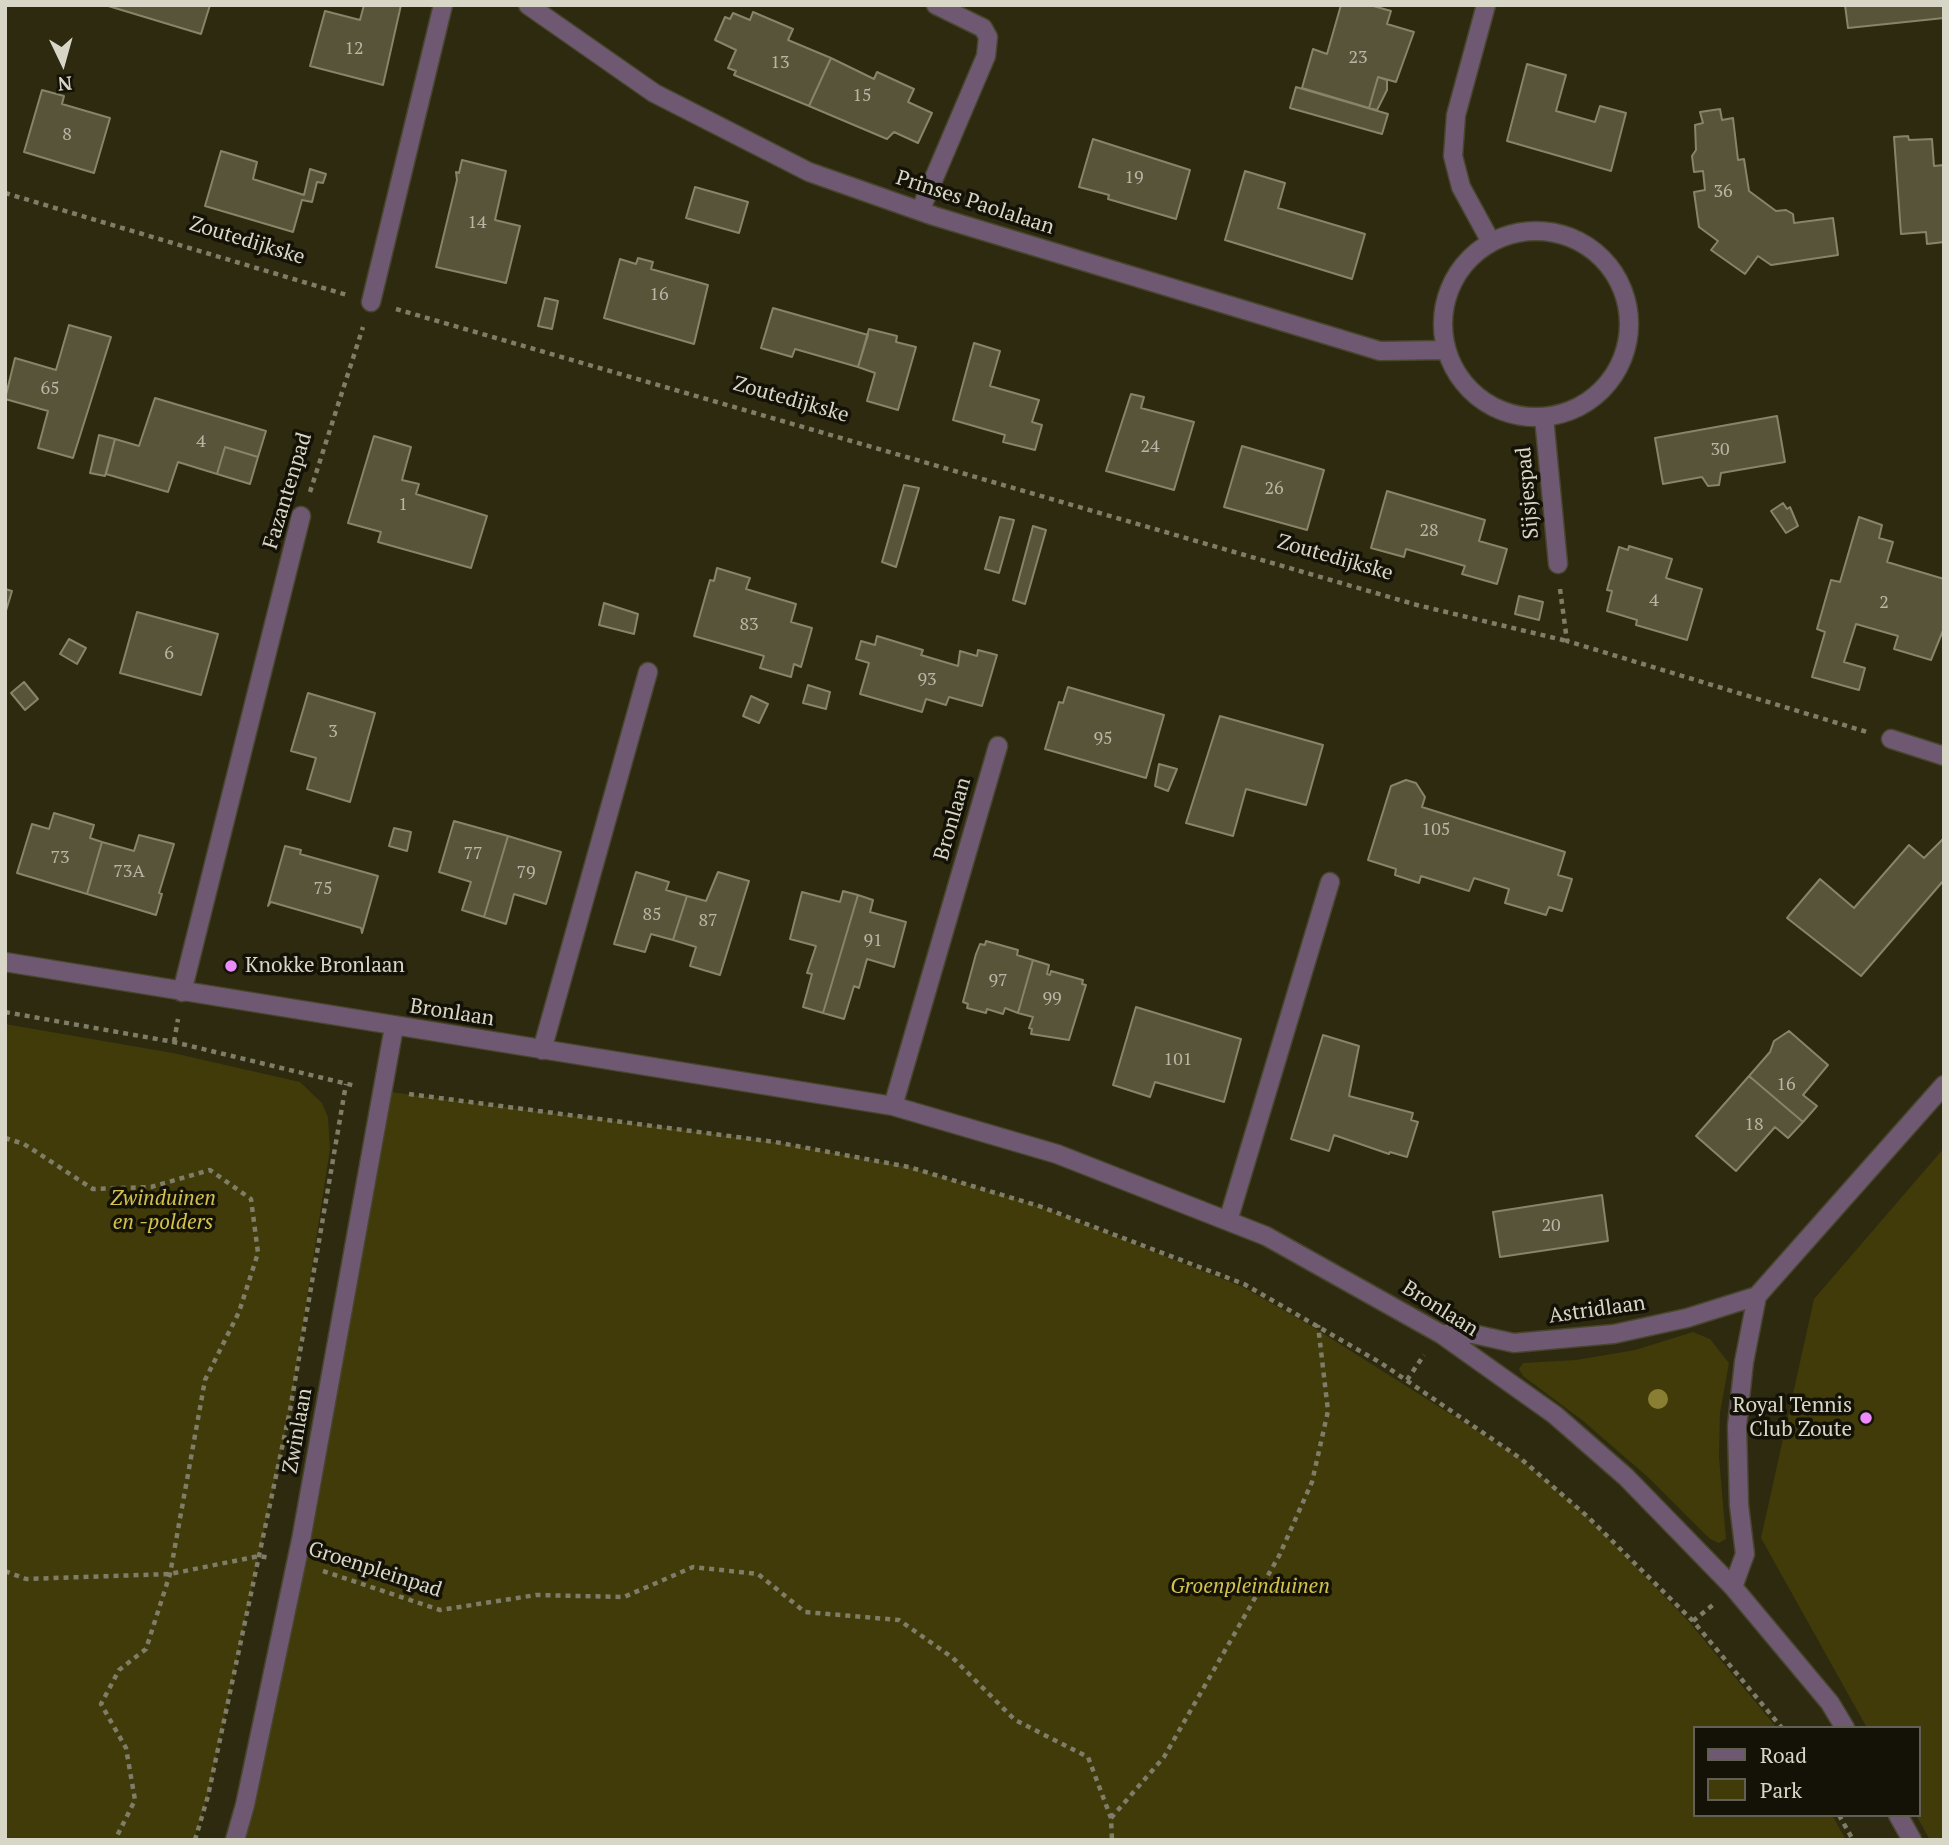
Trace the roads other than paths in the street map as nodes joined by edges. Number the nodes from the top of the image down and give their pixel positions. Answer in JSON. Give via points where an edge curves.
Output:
{"nodes":[{"id":1,"x":443,"y":5,"type":"edge"},
{"id":2,"x":528,"y":5,"type":"edge"},
{"id":3,"x":936,"y":5,"type":"edge"},
{"id":4,"x":1486,"y":5,"type":"edge"},
{"id":5,"x":920,"y":211,"type":"junction"},
{"id":6,"x":1491,"y":242,"type":"junction"},
{"id":7,"x":371,"y":302,"type":"road end"},
{"id":8,"x":1446,"y":350,"type":"junction"},
{"id":9,"x":1544,"y":417,"type":"junction"},
{"id":10,"x":302,"y":516,"type":"road end"},
{"id":11,"x":1558,"y":564,"type":"road end"},
{"id":12,"x":648,"y":672,"type":"dead end"},
{"id":13,"x":1891,"y":739,"type":"road end"},
{"id":14,"x":998,"y":746,"type":"dead end"},
{"id":15,"x":1944,"y":756,"type":"edge"},
{"id":16,"x":1330,"y":882,"type":"dead end"},
{"id":17,"x":5,"y":962,"type":"edge"},
{"id":18,"x":182,"y":992,"type":"junction"},
{"id":19,"x":394,"y":1027,"type":"junction"},
{"id":20,"x":542,"y":1050,"type":"junction"},
{"id":21,"x":1944,"y":1085,"type":"edge"},
{"id":22,"x":893,"y":1106,"type":"junction"},
{"id":23,"x":1228,"y":1221,"type":"junction"},
{"id":24,"x":1757,"y":1296,"type":"junction"},
{"id":25,"x":1441,"y":1334,"type":"junction"},
{"id":26,"x":1733,"y":1587,"type":"junction"},
{"id":27,"x":1844,"y":1726,"type":"edge"},
{"id":28,"x":1899,"y":1817,"type":"edge"},
{"id":29,"x":234,"y":1840,"type":"edge"},
{"id":30,"x":1912,"y":1840,"type":"edge"}],
"edges":[{"from":1,"to":7,"type":"street"},
{"from":2,"to":5,"type":"street","name":"Prinses Paolalaan","via":[[654,93],[809,172]]},
{"from":3,"to":5,"type":"street","via":[[983,28],[988,37],[986,56]]},
{"from":4,"to":6,"type":"street","via":[[1456,115],[1453,156],[1461,187]]},
{"from":5,"to":8,"type":"street","name":"Prinses Paolalaan","via":[[1380,351]]},
{"from":6,"to":8,"type":"street","via":[[1466,262],[1449,288],[1442,319]]},
{"from":6,"to":9,"type":"street","via":[[1519,232],[1549,231],[1602,258],[1620,282],[1628,312],[1628,342],[1617,370],[1573,410]]},
{"from":8,"to":9,"type":"street","via":[[1460,379],[1483,401],[1512,414]]},
{"from":9,"to":11,"type":"street","name":"Sijsjespad"},
{"from":10,"to":18,"type":"street","name":"Fazantenpad"},
{"from":12,"to":20,"type":"street"},
{"from":13,"to":15,"type":"street"},
{"from":14,"to":22,"type":"street","name":"Bronlaan"},
{"from":16,"to":23,"type":"street"},
{"from":17,"to":18,"type":"street","name":"Bronlaan"},
{"from":18,"to":19,"type":"street","name":"Bronlaan"},
{"from":19,"to":20,"type":"street","name":"Bronlaan"},
{"from":19,"to":29,"type":"street","name":"Zwinlaan","via":[[297,1560]]},
{"from":20,"to":22,"type":"street","name":"Bronlaan"},
{"from":21,"to":24,"type":"street"},
{"from":22,"to":23,"type":"street","name":"Bronlaan","via":[[1057,1154]]},
{"from":23,"to":25,"type":"street","name":"Bronlaan","via":[[1289,1248]]},
{"from":24,"to":25,"type":"street","name":"Astridlaan","via":[[1614,1334],[1514,1343],[1473,1334]]},
{"from":24,"to":26,"type":"street","via":[[1737,1426],[1745,1553]]},
{"from":25,"to":26,"type":"street","name":"Bronlaan","via":[[1565,1424],[1626,1476]]},
{"from":26,"to":27,"type":"street","name":"Bronlaan","via":[[1830,1703]]},
{"from":28,"to":30,"type":"street"}]}
